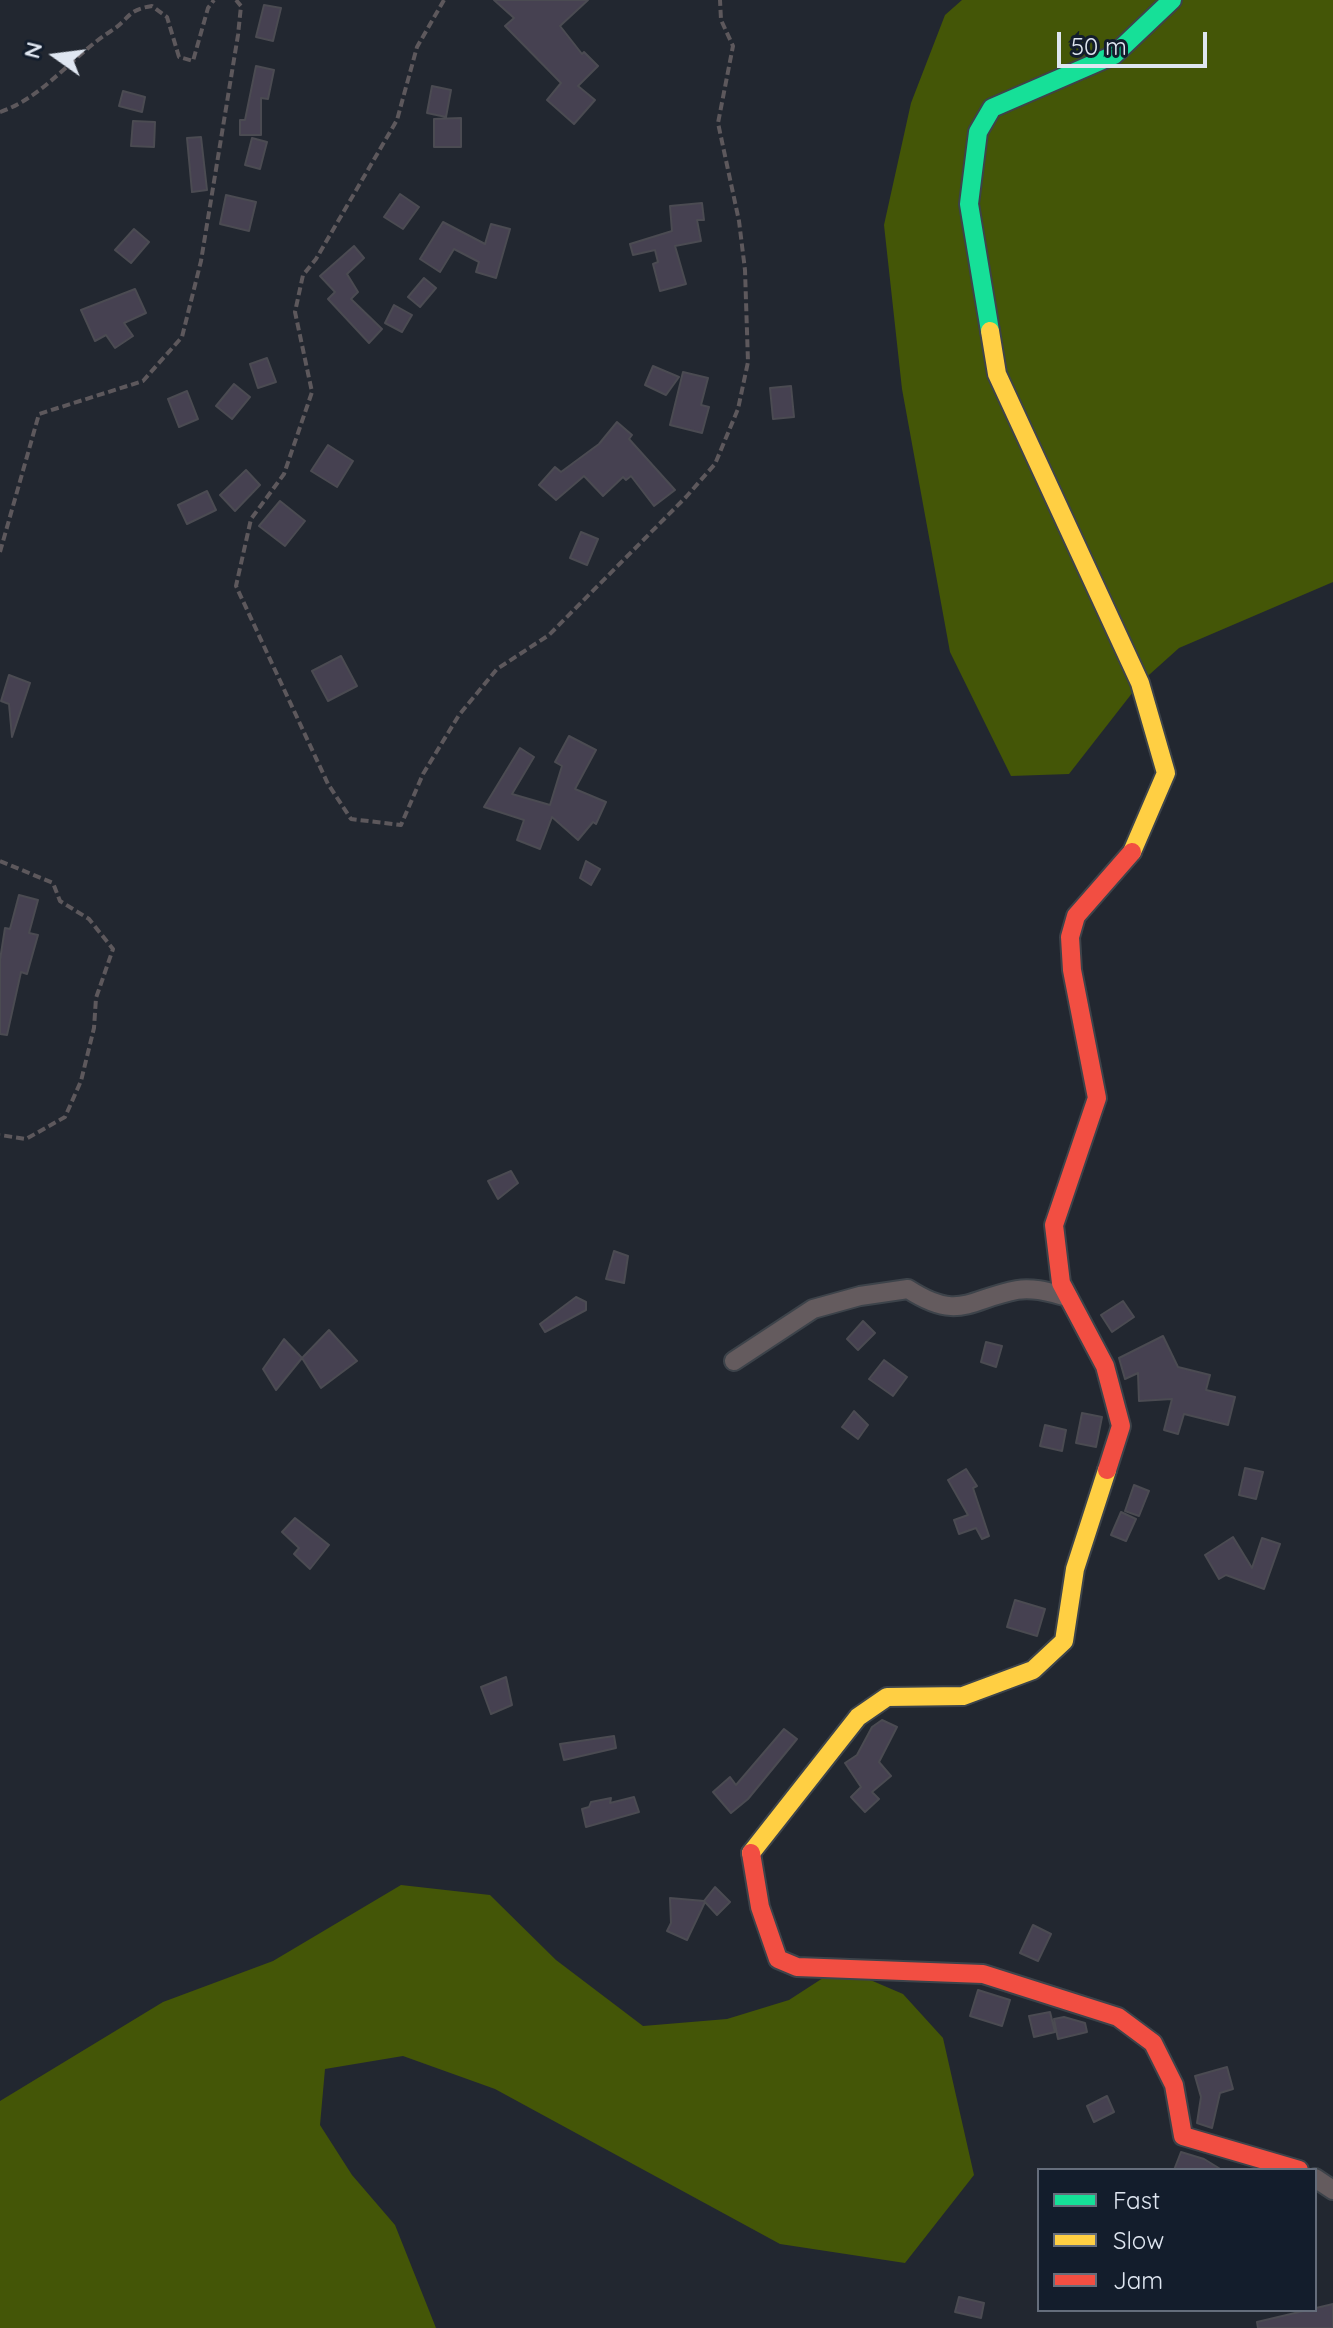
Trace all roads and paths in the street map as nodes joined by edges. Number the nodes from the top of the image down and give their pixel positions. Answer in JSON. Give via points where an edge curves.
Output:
{"nodes":[{"id":1,"x":214,"y":0,"type":"edge"},
{"id":2,"x":236,"y":0,"type":"edge"},
{"id":3,"x":444,"y":0,"type":"edge"},
{"id":4,"x":720,"y":0,"type":"edge"},
{"id":5,"x":1172,"y":0,"type":"edge"},
{"id":6,"x":0,"y":112,"type":"edge"},
{"id":7,"x":0,"y":552,"type":"edge"},
{"id":8,"x":0,"y":861,"type":"edge"},
{"id":9,"x":0,"y":1135,"type":"edge"},
{"id":10,"x":1068,"y":1297,"type":"junction"},
{"id":11,"x":734,"y":1361,"type":"dead end"},
{"id":12,"x":1292,"y":2168,"type":"edge"}],
"edges":[{"from":1,"to":6,"type":"path","via":[[193,61],[179,57],[167,17],[152,6],[131,9],[50,82]]},
{"from":2,"to":7,"type":"path","via":[[241,6],[238,35],[201,261],[182,337],[143,381],[39,414]]},
{"from":3,"to":4,"type":"path","via":[[417,47],[397,120],[303,275],[295,312],[312,392],[284,474],[251,519],[236,586],[328,784],[351,819],[369,824],[401,825],[423,774],[459,715],[497,669],[549,635],[670,514],[715,464],[733,423],[748,362],[740,233],[718,123],[733,46],[721,20]]},
{"from":5,"to":10,"type":"street","via":[[1114,55],[992,108],[978,132],[969,204],[997,374],[1140,683],[1166,773],[1136,847],[1076,916],[1070,937],[1097,1098],[1054,1225],[1061,1283]]},
{"from":8,"to":9,"type":"path","via":[[53,883],[60,901],[89,919],[113,949],[96,998],[81,1081],[65,1117],[26,1139]]},
{"from":10,"to":11,"type":"street","via":[[1018,1290],[954,1307],[927,1302],[908,1289],[860,1296],[813,1309]]},
{"from":10,"to":12,"type":"street","via":[[1105,1366],[1121,1426],[1075,1569],[1064,1641],[1033,1670],[963,1696],[887,1697],[858,1717],[755,1840],[750,1850],[760,1907],[778,1959],[797,1967],[983,1974],[1118,2017],[1153,2043],[1174,2085],[1183,2136]]}]}
